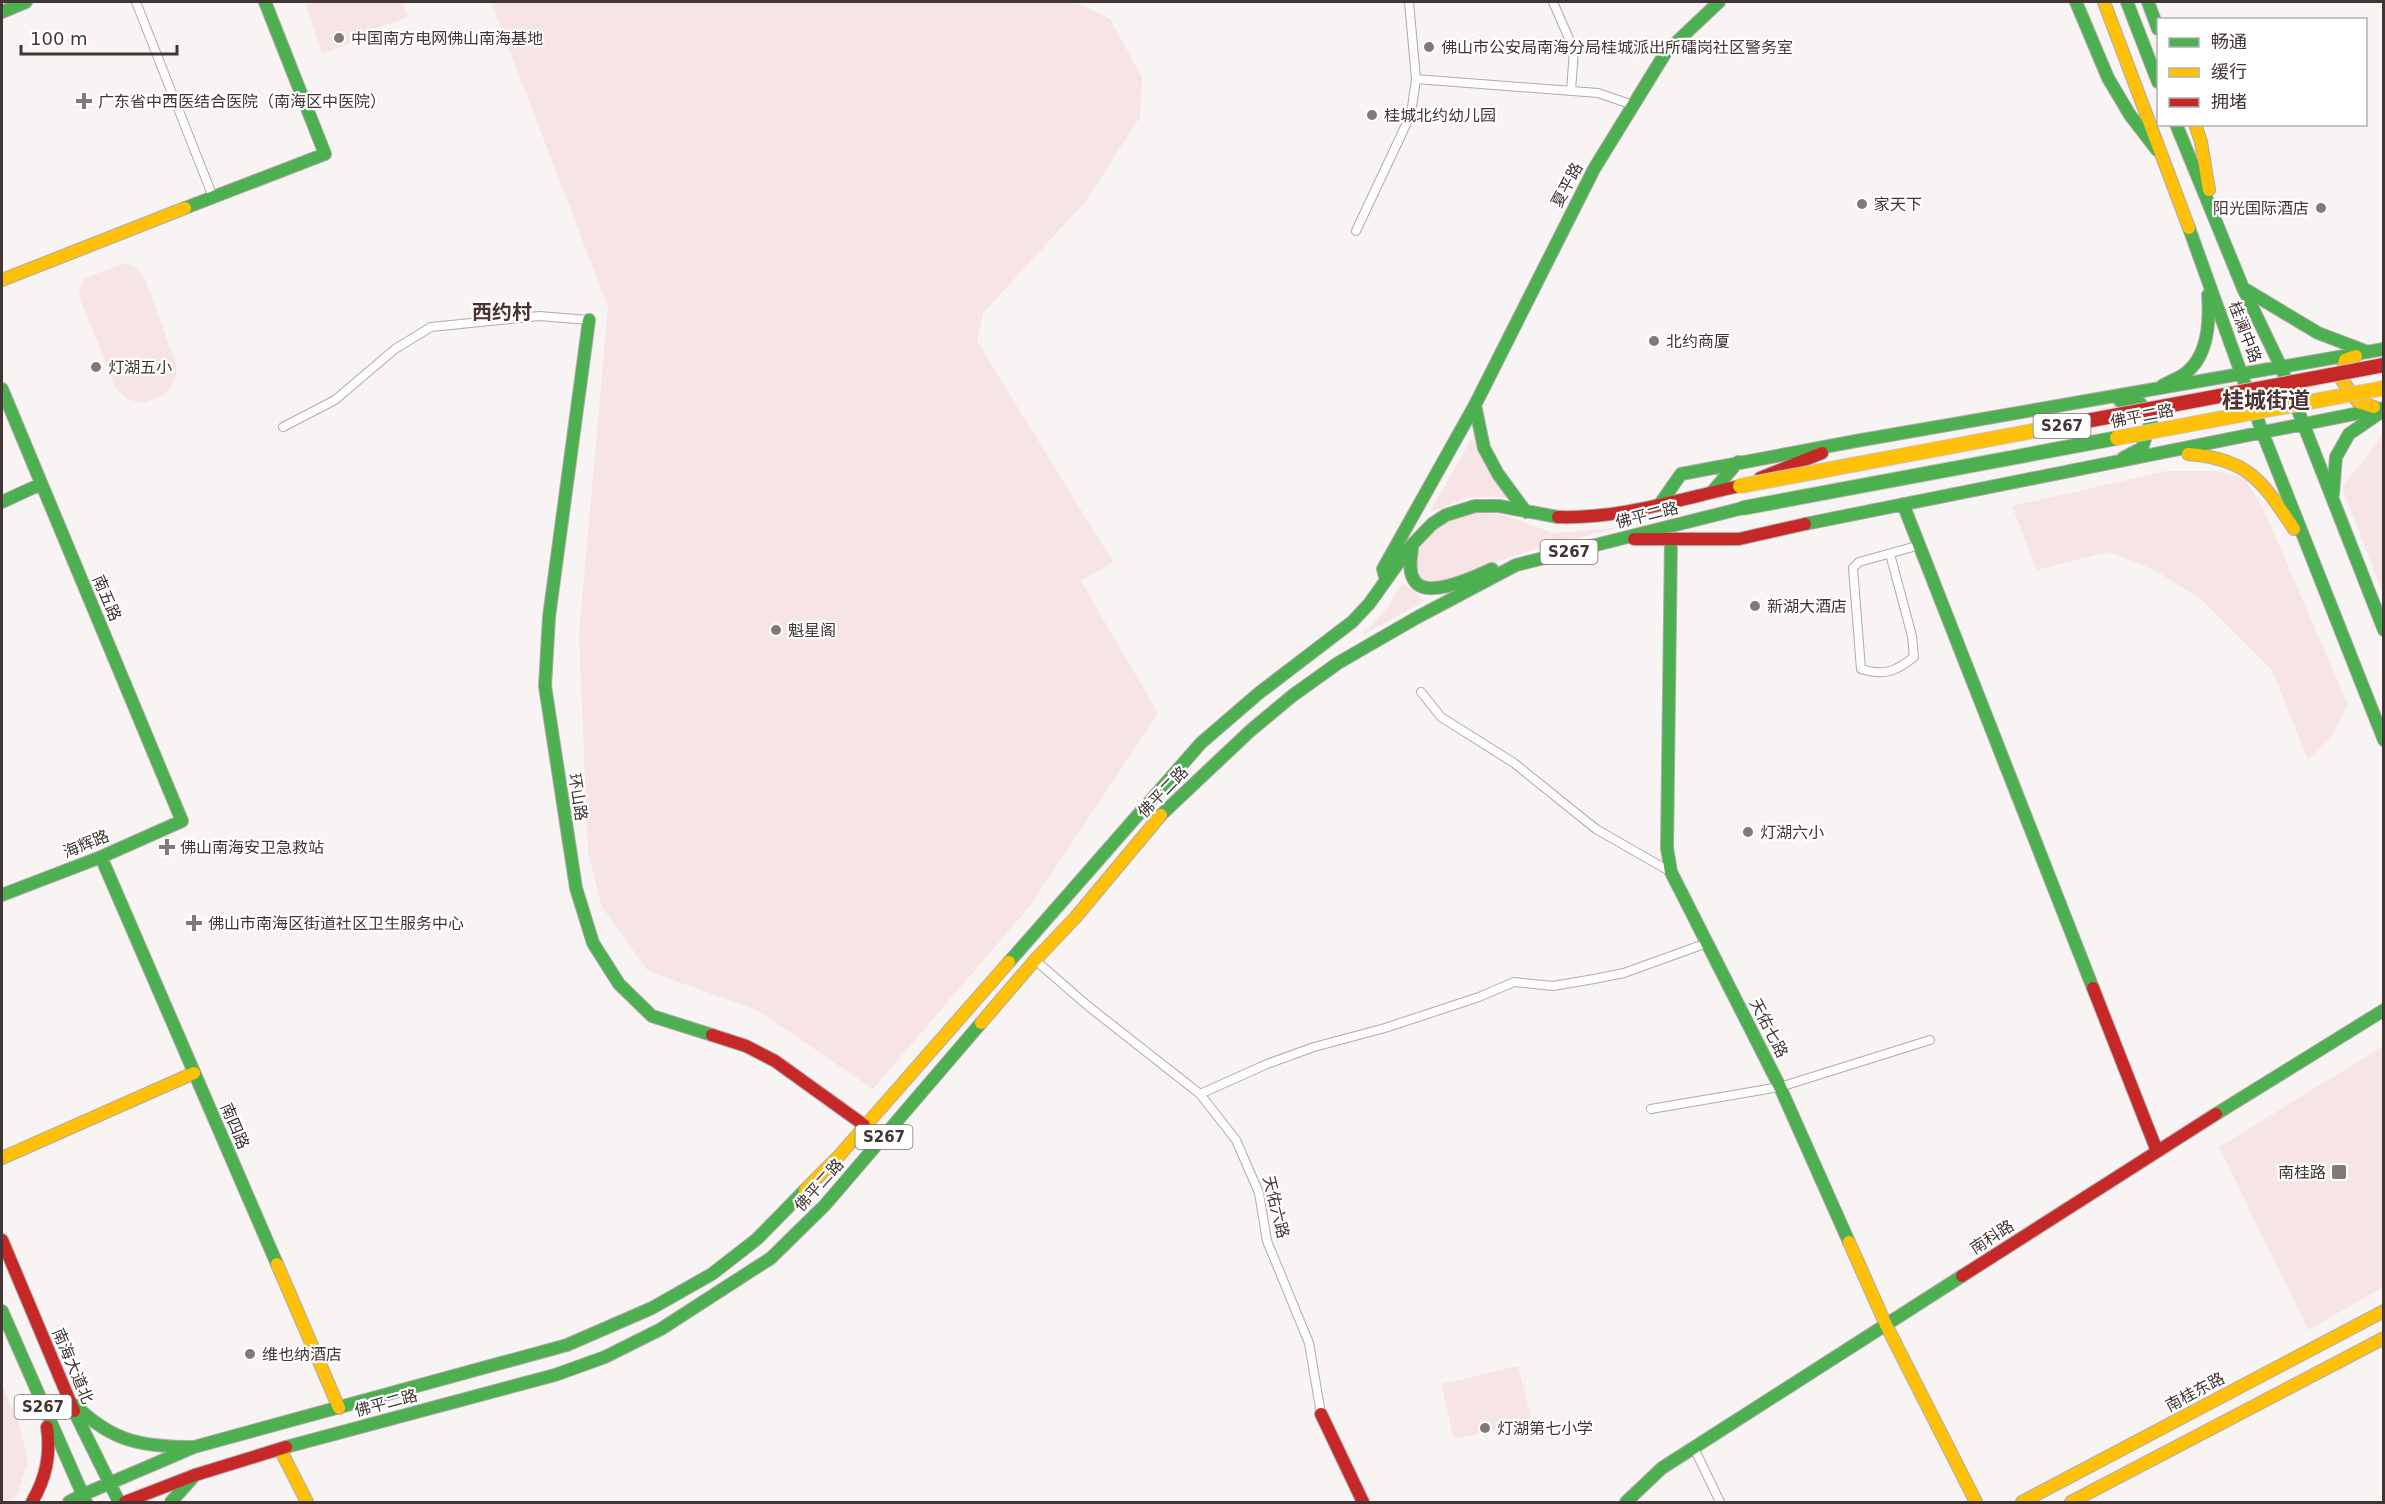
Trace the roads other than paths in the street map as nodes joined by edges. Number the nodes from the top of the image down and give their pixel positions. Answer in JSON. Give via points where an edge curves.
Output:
{"nodes":[{"id":1,"x":26,"y":2,"type":"edge"},
{"id":2,"x":136,"y":2,"type":"edge"},
{"id":3,"x":265,"y":2,"type":"edge"},
{"id":4,"x":1409,"y":2,"type":"edge"},
{"id":5,"x":1553,"y":2,"type":"edge"},
{"id":6,"x":1719,"y":2,"type":"edge"},
{"id":7,"x":2076,"y":2,"type":"edge"},
{"id":8,"x":2104,"y":2,"type":"edge"},
{"id":9,"x":2127,"y":2,"type":"edge"},
{"id":10,"x":2148,"y":2,"type":"edge"},
{"id":11,"x":2,"y":12,"type":"edge"},
{"id":12,"x":2157,"y":26,"type":"edge"},
{"id":13,"x":1416,"y":79,"type":"junction"},
{"id":14,"x":2157,"y":79,"type":"edge"},
{"id":15,"x":1571,"y":91,"type":"junction"},
{"id":16,"x":1633,"y":105,"type":"junction"},
{"id":17,"x":2177,"y":126,"type":"edge"},
{"id":18,"x":2195,"y":126,"type":"edge"},
{"id":19,"x":2166,"y":162,"type":"junction"},
{"id":20,"x":213,"y":197,"type":"junction"},
{"id":21,"x":2211,"y":209,"type":"junction"},
{"id":22,"x":1356,"y":231,"type":"dead end"},
{"id":23,"x":2206,"y":276,"type":"junction"},
{"id":24,"x":2,"y":280,"type":"edge"},
{"id":25,"x":2242,"y":288,"type":"junction"},
{"id":26,"x":590,"y":320,"type":"joint"},
{"id":27,"x":2384,"y":349,"type":"edge"},
{"id":28,"x":2369,"y":352,"type":"junction"},
{"id":29,"x":2384,"y":365,"type":"edge"},
{"id":30,"x":2281,"y":367,"type":"junction"},
{"id":31,"x":2244,"y":376,"type":"junction"},
{"id":32,"x":2384,"y":388,"type":"edge"},
{"id":33,"x":2,"y":389,"type":"edge"},
{"id":34,"x":2154,"y":390,"type":"junction"},
{"id":35,"x":2104,"y":399,"type":"junction"},
{"id":36,"x":1475,"y":405,"type":"junction"},
{"id":37,"x":2384,"y":409,"type":"edge"},
{"id":38,"x":2303,"y":426,"type":"junction"},
{"id":39,"x":283,"y":427,"type":"dead end"},
{"id":40,"x":2263,"y":434,"type":"junction"},
{"id":41,"x":1842,"y":444,"type":"junction"},
{"id":42,"x":2163,"y":454,"type":"junction"},
{"id":43,"x":1738,"y":462,"type":"junction"},
{"id":44,"x":2113,"y":463,"type":"junction"},
{"id":45,"x":41,"y":484,"type":"junction"},
{"id":46,"x":1740,"y":486,"type":"junction"},
{"id":47,"x":1712,"y":492,"type":"junction"},
{"id":48,"x":2333,"y":498,"type":"junction"},
{"id":49,"x":2,"y":502,"type":"edge"},
{"id":50,"x":1660,"y":504,"type":"junction"},
{"id":51,"x":1903,"y":504,"type":"junction"},
{"id":52,"x":1526,"y":512,"type":"junction"},
{"id":53,"x":1621,"y":539,"type":"junction"},
{"id":54,"x":1671,"y":539,"type":"junction"},
{"id":55,"x":1920,"y":545,"type":"junction"},
{"id":56,"x":1412,"y":546,"type":"junction"},
{"id":57,"x":2307,"y":549,"type":"junction"},
{"id":58,"x":1890,"y":554,"type":"junction"},
{"id":59,"x":1516,"y":565,"type":"junction"},
{"id":60,"x":1386,"y":580,"type":"junction"},
{"id":61,"x":2384,"y":630,"type":"edge"},
{"id":62,"x":1421,"y":692,"type":"dead end"},
{"id":63,"x":2384,"y":740,"type":"edge"},
{"id":64,"x":182,"y":821,"type":"joint"},
{"id":65,"x":101,"y":857,"type":"junction"},
{"id":66,"x":1671,"y":872,"type":"junction"},
{"id":67,"x":2,"y":895,"type":"edge"},
{"id":68,"x":1707,"y":943,"type":"junction"},
{"id":69,"x":1035,"y":960,"type":"junction"},
{"id":70,"x":2384,"y":1010,"type":"edge"},
{"id":71,"x":1930,"y":1040,"type":"dead end"},
{"id":72,"x":194,"y":1073,"type":"junction"},
{"id":73,"x":1780,"y":1087,"type":"junction"},
{"id":74,"x":1200,"y":1094,"type":"junction"},
{"id":75,"x":1651,"y":1109,"type":"dead end"},
{"id":76,"x":864,"y":1125,"type":"junction"},
{"id":77,"x":2157,"y":1151,"type":"junction"},
{"id":78,"x":2,"y":1158,"type":"edge"},
{"id":79,"x":2,"y":1240,"type":"edge"},
{"id":80,"x":2,"y":1311,"type":"edge"},
{"id":81,"x":2384,"y":1311,"type":"edge"},
{"id":82,"x":1886,"y":1325,"type":"junction"},
{"id":83,"x":2384,"y":1338,"type":"edge"},
{"id":84,"x":68,"y":1397,"type":"junction"},
{"id":85,"x":44,"y":1408,"type":"junction"},
{"id":86,"x":339,"y":1408,"type":"junction"},
{"id":87,"x":1321,"y":1414,"type":"joint"},
{"id":88,"x":194,"y":1448,"type":"junction"},
{"id":89,"x":1694,"y":1448,"type":"junction"},
{"id":90,"x":280,"y":1449,"type":"junction"},
{"id":91,"x":195,"y":1475,"type":"junction"},
{"id":92,"x":110,"y":1483,"type":"junction"},
{"id":93,"x":84,"y":1499,"type":"edge"},
{"id":94,"x":32,"y":1503,"type":"edge"},
{"id":95,"x":69,"y":1503,"type":"edge"},
{"id":96,"x":119,"y":1503,"type":"edge"},
{"id":97,"x":125,"y":1503,"type":"edge"},
{"id":98,"x":171,"y":1503,"type":"edge"},
{"id":99,"x":308,"y":1503,"type":"edge"},
{"id":100,"x":1363,"y":1503,"type":"edge"},
{"id":101,"x":1626,"y":1503,"type":"edge"},
{"id":102,"x":1720,"y":1503,"type":"edge"},
{"id":103,"x":1976,"y":1503,"type":"edge"},
{"id":104,"x":2022,"y":1503,"type":"edge"},
{"id":105,"x":2071,"y":1503,"type":"edge"}],
"edges":[{"from":1,"to":11,"type":"main road"},
{"from":2,"to":20,"type":"street"},
{"from":3,"to":20,"type":"main road","via":[[325,154]]},
{"from":4,"to":13,"type":"street"},
{"from":5,"to":15,"type":"street","via":[[1574,50]]},
{"from":6,"to":16,"type":"main road","name":"夏平路","via":[[1666,52]]},
{"from":7,"to":19,"type":"main road","via":[[2108,78]]},
{"from":8,"to":19,"type":"main road","name":"桂澜中路"},
{"from":9,"to":14,"type":"main road"},
{"from":10,"to":12,"type":"main road"},
{"from":13,"to":15,"type":"street"},
{"from":13,"to":22,"type":"street","via":[[1411,114]]},
{"from":15,"to":16,"type":"street","via":[[1598,93]]},
{"from":16,"to":36,"type":"main road","name":"夏平路","via":[[1589,178]]},
{"from":17,"to":21,"type":"main road","name":"桂澜中路"},
{"from":18,"to":21,"type":"main road"},
{"from":19,"to":23,"type":"main road","name":"桂澜中路"},
{"from":20,"to":24,"type":"main road"},
{"from":21,"to":25,"type":"main road","name":"桂澜中路"},
{"from":23,"to":31,"type":"main road","name":"桂澜中路"},
{"from":23,"to":34,"type":"main road","via":[[2210,309],[2205,345],[2191,368]]},
{"from":25,"to":28,"type":"main road","via":[[2318,333]]},
{"from":25,"to":30,"type":"main road","name":"桂澜中路"},
{"from":26,"to":39,"type":"street","via":[[539,316],[431,327],[395,349],[335,400]]},
{"from":26,"to":76,"type":"main road","name":"环山路","via":[[549,617],[545,686],[576,888],[593,943],[619,984],[652,1016],[746,1046],[776,1060]]},
{"from":27,"to":28,"type":"main road"},
{"from":28,"to":30,"type":"main road"},
{"from":28,"to":37,"type":"main road","via":[[2345,360],[2341,379],[2353,400],[2364,407]]},
{"from":29,"to":46,"type":"main road","name":"佛平二路","number":"S267","bridge":true},
{"from":30,"to":31,"type":"main road"},
{"from":30,"to":38,"type":"main road","name":"桂澜中路"},
{"from":31,"to":34,"type":"main road"},
{"from":31,"to":40,"type":"main road","name":"桂澜中路"},
{"from":32,"to":53,"type":"main road","name":"佛平二路","number":"S267","bridge":true,"via":[[1743,508]]},
{"from":33,"to":45,"type":"main road","name":"南五路"},
{"from":34,"to":35,"type":"main road"},
{"from":35,"to":41,"type":"main road"},
{"from":35,"to":44,"type":"main road","via":[[2140,403],[2151,421],[2142,448]]},
{"from":36,"to":52,"type":"main road","via":[[1484,448]]},
{"from":36,"to":60,"type":"main road","name":"夏平路","via":[[1383,569]]},
{"from":37,"to":38,"type":"main road"},
{"from":37,"to":48,"type":"main road","via":[[2349,434],[2336,457]]},
{"from":38,"to":40,"type":"main road"},
{"from":38,"to":48,"type":"main road","name":"桂澜中路"},
{"from":40,"to":42,"type":"main road"},
{"from":40,"to":57,"type":"main road","name":"桂澜中路"},
{"from":41,"to":43,"type":"main road"},
{"from":41,"to":46,"type":"main road"},
{"from":42,"to":44,"type":"main road"},
{"from":42,"to":57,"type":"main road","via":[[2212,455],[2232,461],[2265,484]]},
{"from":43,"to":47,"type":"main road"},
{"from":43,"to":50,"type":"main road","via":[[1681,474]]},
{"from":44,"to":51,"type":"main road"},
{"from":45,"to":49,"type":"main road"},
{"from":45,"to":64,"type":"main road","name":"南五路"},
{"from":46,"to":47,"type":"main road","name":"佛平二路","number":"S267"},
{"from":47,"to":50,"type":"main road","name":"佛平二路","number":"S267"},
{"from":48,"to":61,"type":"main road","name":"桂澜中路"},
{"from":50,"to":52,"type":"main road","name":"佛平二路","number":"S267","via":[[1559,518]]},
{"from":51,"to":54,"type":"main road","via":[[1739,539]]},
{"from":51,"to":55,"type":"main road"},
{"from":52,"to":56,"type":"main road","name":"佛平二路","via":[[1494,504],[1463,508],[1434,521]]},
{"from":53,"to":54,"type":"main road"},
{"from":53,"to":59,"type":"main road","name":"佛平二路","number":"S267"},
{"from":54,"to":66,"type":"main road","name":"天佑七路","via":[[1667,848]]},
{"from":55,"to":58,"type":"street"},
{"from":55,"to":77,"type":"main road"},
{"from":56,"to":59,"type":"main road","via":[[1408,565],[1414,582],[1431,590],[1444,589],[1500,566]]},
{"from":56,"to":60,"type":"main road","name":"佛平二路"},
{"from":57,"to":63,"type":"main road","name":"桂澜中路"},
{"from":58,"to":58,"type":"street","via":[[1859,562],[1853,568],[1861,669],[1878,674],[1900,668],[1914,657]]},
{"from":59,"to":69,"type":"main road","name":"佛平二路","number":"S267","via":[[1338,663],[1292,696],[1167,808]]},
{"from":60,"to":76,"type":"main road","name":"佛平二路","via":[[1345,631],[1288,670],[1201,743]]},
{"from":62,"to":66,"type":"street","via":[[1441,717],[1514,763],[1596,829]]},
{"from":64,"to":65,"type":"main road","name":"海辉路"},
{"from":65,"to":67,"type":"main road","name":"海辉路"},
{"from":65,"to":72,"type":"main road","name":"南四路"},
{"from":66,"to":68,"type":"main road","name":"天佑七路"},
{"from":68,"to":73,"type":"main road","name":"天佑七路"},
{"from":68,"to":74,"type":"street","via":[[1624,973],[1553,986],[1514,982],[1385,1028],[1314,1047]]},
{"from":69,"to":74,"type":"street","name":"天佑六路"},
{"from":69,"to":90,"type":"main road","name":"佛平二路","number":"S267","via":[[825,1205],[771,1258],[726,1289],[661,1329],[604,1357]]},
{"from":70,"to":77,"type":"main road","name":"南科路"},
{"from":71,"to":73,"type":"street"},
{"from":72,"to":78,"type":"main road"},
{"from":72,"to":86,"type":"main road","name":"南四路"},
{"from":73,"to":75,"type":"street"},
{"from":73,"to":82,"type":"main road","name":"天佑七路"},
{"from":74,"to":87,"type":"street","name":"天佑六路","via":[[1236,1140],[1259,1193],[1267,1241],[1309,1343]]},
{"from":76,"to":86,"type":"main road","name":"佛平二路","via":[[757,1239],[712,1274],[652,1308],[567,1345]]},
{"from":77,"to":82,"type":"main road","name":"南科路"},
{"from":79,"to":84,"type":"main road","name":"南海大道北","number":"S267"},
{"from":80,"to":85,"type":"main road","number":"S267"},
{"from":81,"to":104,"type":"main road","name":"南桂东路"},
{"from":82,"to":89,"type":"main road","name":"南科路"},
{"from":82,"to":103,"type":"main road","name":"天佑七路"},
{"from":83,"to":105,"type":"main road"},
{"from":84,"to":88,"type":"main road","via":[[87,1418],[128,1442]]},
{"from":84,"to":92,"type":"main road","name":"南海大道北","number":"S267"},
{"from":85,"to":93,"type":"main road","number":"S267"},
{"from":85,"to":94,"type":"main road","via":[[50,1444],[47,1469]]},
{"from":86,"to":88,"type":"main road","name":"佛平二路"},
{"from":87,"to":100,"type":"main road","name":"天佑六路"},
{"from":88,"to":92,"type":"main road","name":"佛平二路"},
{"from":89,"to":101,"type":"main road","name":"南科路","via":[[1662,1468]]},
{"from":89,"to":102,"type":"street"},
{"from":90,"to":91,"type":"main road","name":"佛平二路","number":"S267"},
{"from":90,"to":99,"type":"main road"},
{"from":91,"to":97,"type":"main road","name":"佛平二路","number":"S267"},
{"from":91,"to":98,"type":"main road"},
{"from":92,"to":93,"type":"main road","name":"佛平二路"},
{"from":92,"to":96,"type":"main road","name":"南海大道北","number":"S267"},
{"from":93,"to":95,"type":"main road","name":"佛平二路"}]}
